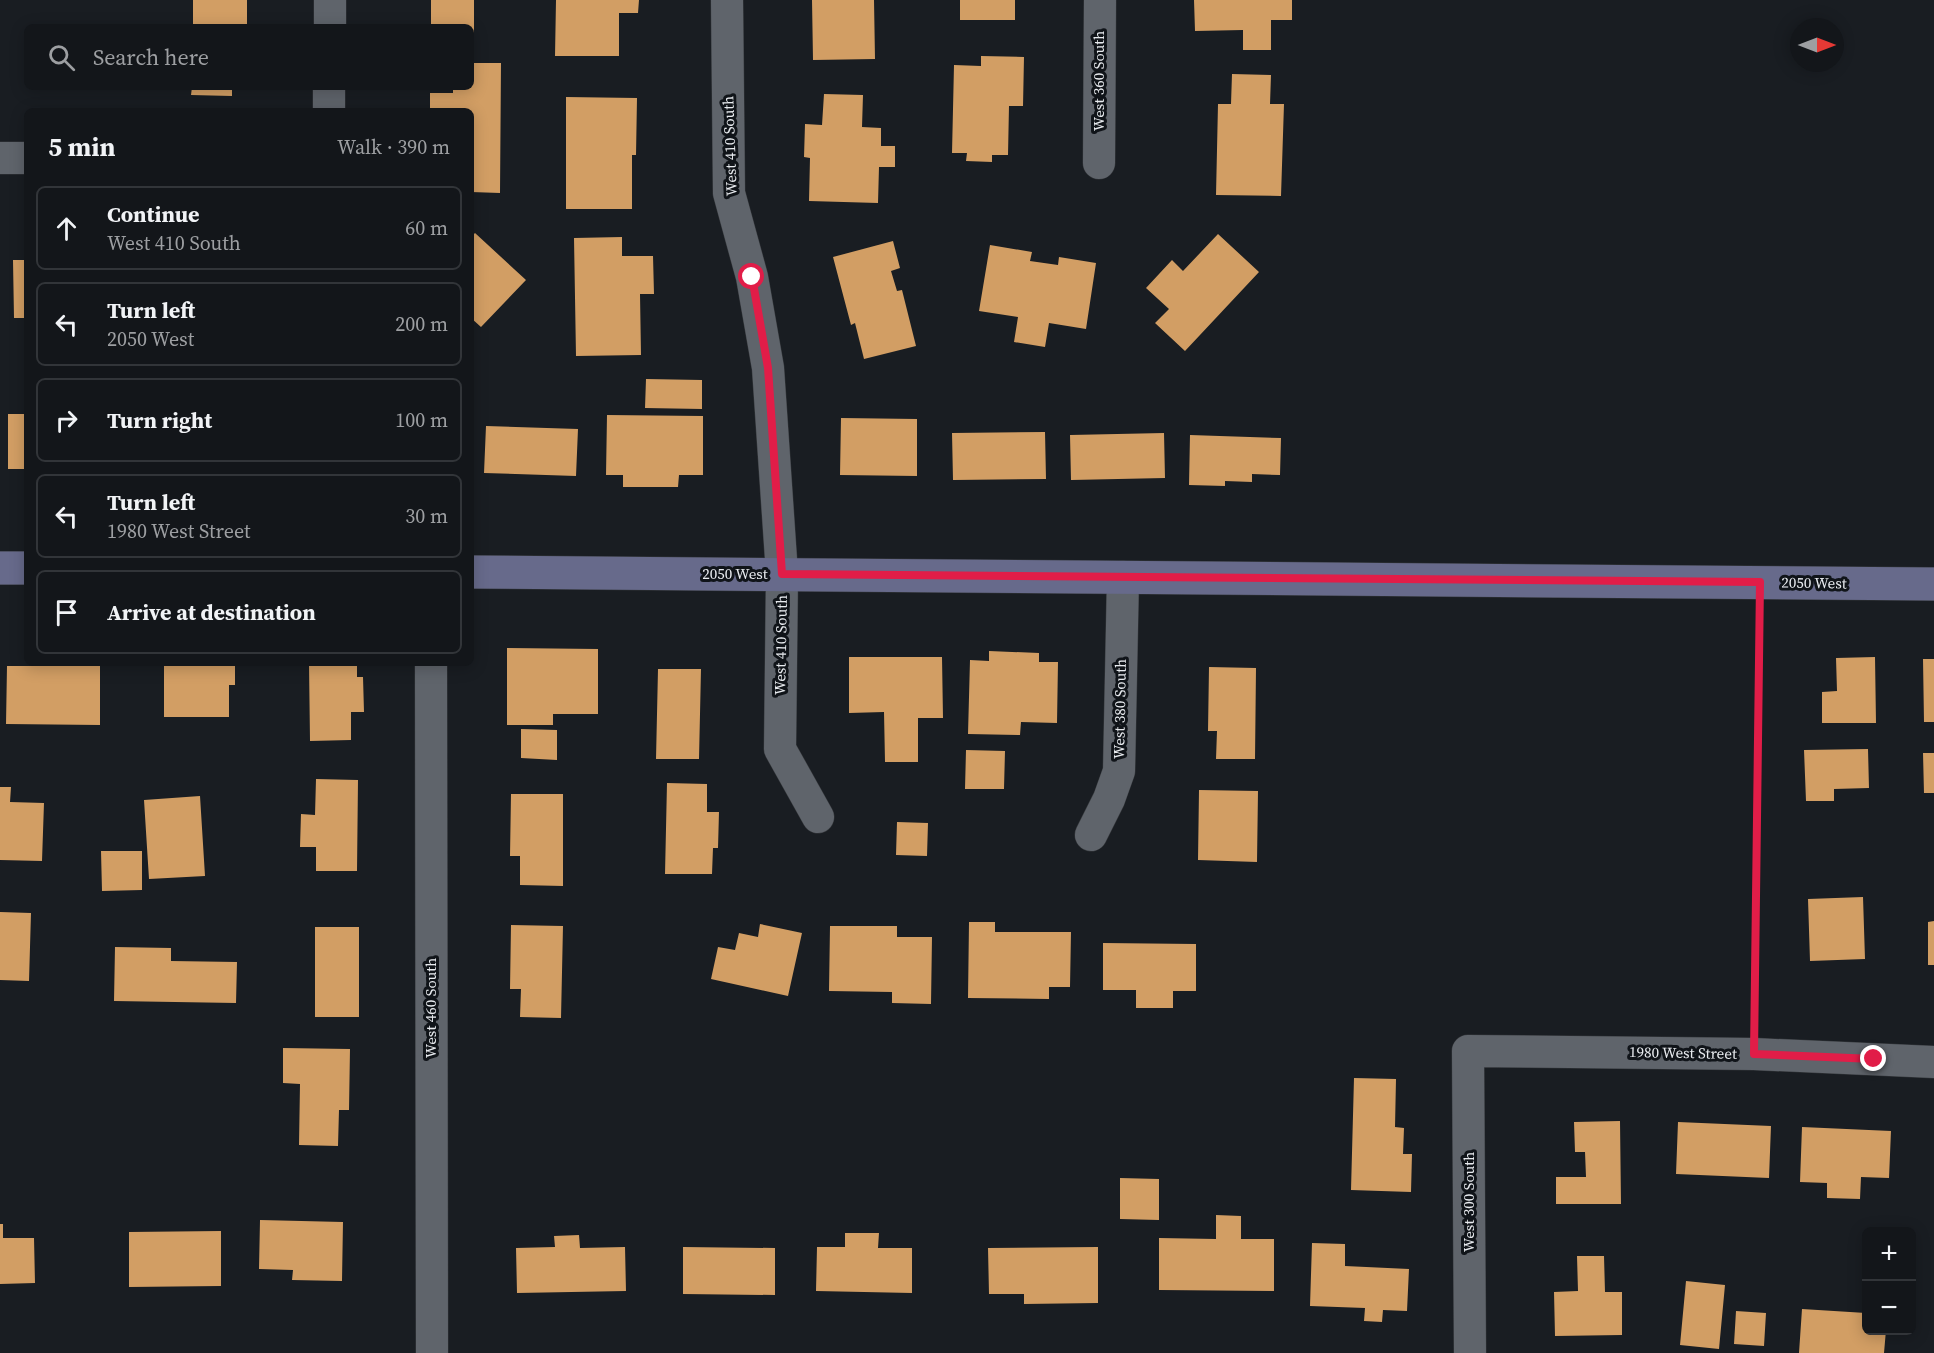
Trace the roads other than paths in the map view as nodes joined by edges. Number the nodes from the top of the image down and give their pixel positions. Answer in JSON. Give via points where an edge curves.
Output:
{"nodes":[{"id":1,"x":330,"y":0,"type":"edge"},
{"id":2,"x":727,"y":0,"type":"edge"},
{"id":3,"x":1100,"y":0,"type":"edge"},
{"id":4,"x":330,"y":24,"type":"edge"},
{"id":5,"x":329,"y":90,"type":"edge"},
{"id":6,"x":329,"y":108,"type":"edge"},
{"id":7,"x":0,"y":158,"type":"edge"},
{"id":8,"x":24,"y":158,"type":"edge"},
{"id":9,"x":1099,"y":163,"type":"dead end"},
{"id":10,"x":0,"y":568,"type":"edge"},
{"id":11,"x":24,"y":568,"type":"edge"},
{"id":12,"x":474,"y":572,"type":"edge"},
{"id":13,"x":782,"y":574,"type":"junction"},
{"id":14,"x":1123,"y":577,"type":"junction"},
{"id":15,"x":1934,"y":584,"type":"edge"},
{"id":16,"x":430,"y":666,"type":"edge"},
{"id":17,"x":818,"y":817,"type":"dead end"},
{"id":18,"x":1091,"y":835,"type":"dead end"},
{"id":19,"x":1468,"y":1051,"type":"joint"},
{"id":20,"x":1934,"y":1062,"type":"edge"},
{"id":21,"x":432,"y":1353,"type":"edge"},
{"id":22,"x":1470,"y":1353,"type":"edge"}],
"edges":[{"from":1,"to":4,"type":"street"},
{"from":2,"to":13,"type":"street","name":"West 410 South","via":[[729,193],[752,277],[768,368]]},
{"from":3,"to":9,"type":"street","name":"West 360 South"},
{"from":5,"to":6,"type":"street"},
{"from":7,"to":8,"type":"street"},
{"from":10,"to":11,"type":"street"},
{"from":12,"to":13,"type":"street","name":"2050 West"},
{"from":13,"to":14,"type":"street","name":"2050 West"},
{"from":13,"to":17,"type":"street","name":"West 410 South","via":[[780,749]]},
{"from":14,"to":15,"type":"street","name":"2050 West"},
{"from":14,"to":18,"type":"street","name":"West 380 South","via":[[1119,771]]},
{"from":16,"to":21,"type":"street","name":"West 460 South"},
{"from":19,"to":20,"type":"street","name":"1980 West Street","via":[[1754,1054]]},
{"from":19,"to":22,"type":"street","name":"West 300 South"}]}
